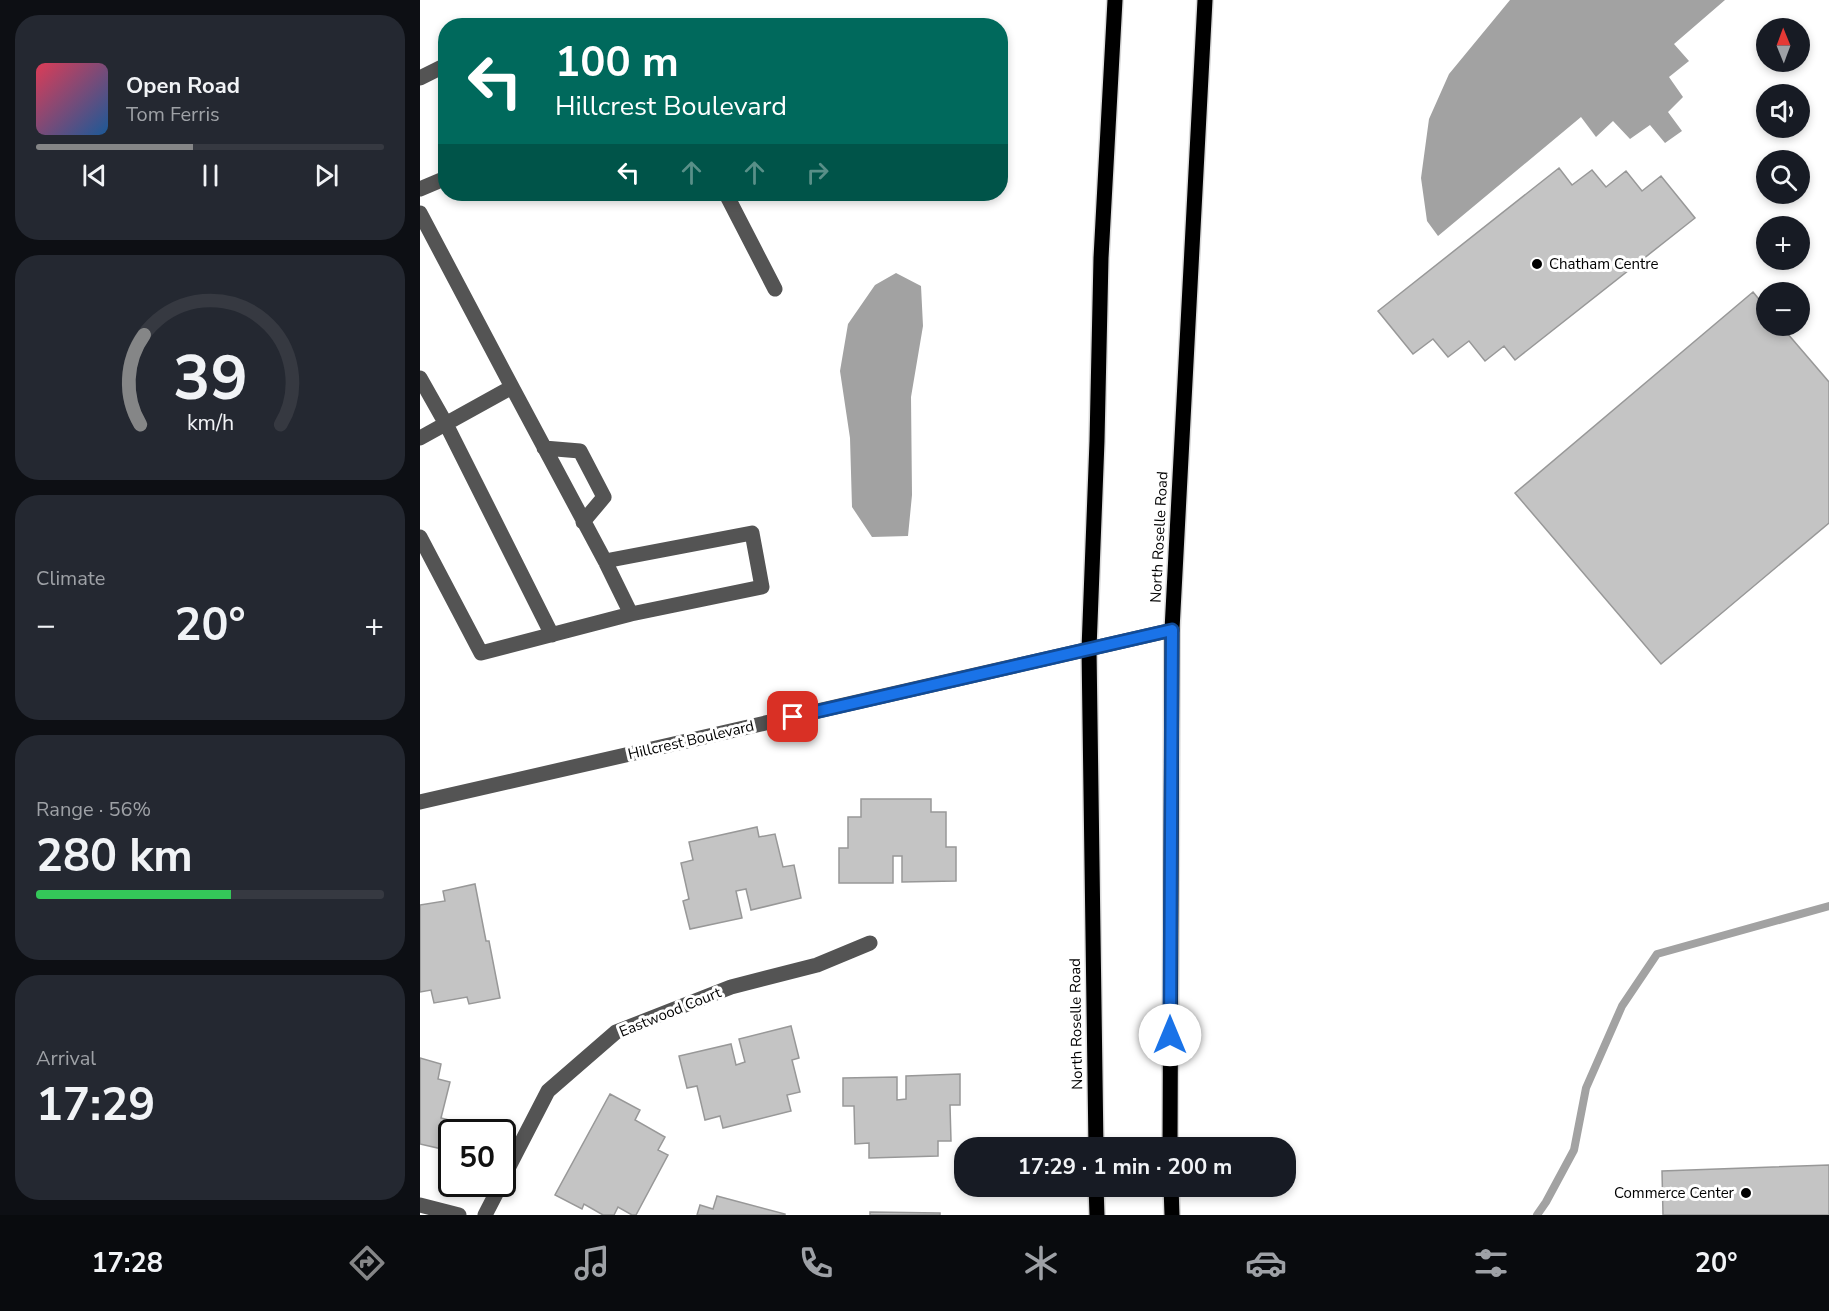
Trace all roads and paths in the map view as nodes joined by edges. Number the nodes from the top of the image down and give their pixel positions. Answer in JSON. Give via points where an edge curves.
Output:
{"nodes":[{"id":1,"x":1115,"y":0,"type":"edge"},
{"id":2,"x":1205,"y":0,"type":"edge"},
{"id":3,"x":438,"y":69,"type":"edge"},
{"id":4,"x":420,"y":78,"type":"edge"},
{"id":5,"x":438,"y":181,"type":"edge"},
{"id":6,"x":420,"y":189,"type":"edge"},
{"id":7,"x":730,"y":201,"type":"edge"},
{"id":8,"x":420,"y":213,"type":"edge"},
{"id":9,"x":775,"y":290,"type":"dead end"},
{"id":10,"x":420,"y":378,"type":"edge"},
{"id":11,"x":512,"y":387,"type":"junction"},
{"id":12,"x":446,"y":424,"type":"junction"},
{"id":13,"x":420,"y":438,"type":"edge"},
{"id":14,"x":544,"y":448,"type":"junction"},
{"id":15,"x":583,"y":522,"type":"junction"},
{"id":16,"x":420,"y":537,"type":"edge"},
{"id":17,"x":604,"y":561,"type":"junction"},
{"id":18,"x":631,"y":614,"type":"junction"},
{"id":19,"x":1172,"y":630,"type":"junction"},
{"id":20,"x":552,"y":634,"type":"junction"},
{"id":21,"x":1089,"y":649,"type":"junction"},
{"id":22,"x":420,"y":802,"type":"edge"},
{"id":23,"x":870,"y":943,"type":"dead end"},
{"id":24,"x":1096,"y":1137,"type":"edge"},
{"id":25,"x":1170,"y":1137,"type":"edge"},
{"id":26,"x":516,"y":1154,"type":"edge"},
{"id":27,"x":494,"y":1197,"type":"edge"},
{"id":28,"x":1096,"y":1197,"type":"edge"},
{"id":29,"x":1172,"y":1197,"type":"edge"},
{"id":30,"x":420,"y":1205,"type":"edge"},
{"id":31,"x":459,"y":1215,"type":"edge"},
{"id":32,"x":485,"y":1215,"type":"edge"},
{"id":33,"x":1097,"y":1215,"type":"edge"},
{"id":34,"x":1172,"y":1215,"type":"edge"}],
"edges":[{"from":1,"to":21,"type":"main road","name":"North Roselle Road","via":[[1101,258]]},
{"from":2,"to":19,"type":"main road","name":"North Roselle Road"},
{"from":3,"to":4,"type":"street"},
{"from":5,"to":6,"type":"street"},
{"from":7,"to":9,"type":"street"},
{"from":8,"to":11,"type":"street"},
{"from":10,"to":12,"type":"street"},
{"from":11,"to":12,"type":"street"},
{"from":11,"to":14,"type":"street"},
{"from":12,"to":13,"type":"street"},
{"from":12,"to":20,"type":"street"},
{"from":14,"to":15,"type":"street"},
{"from":14,"to":15,"type":"street","via":[[580,451],[604,497]]},
{"from":15,"to":17,"type":"street"},
{"from":16,"to":20,"type":"street","via":[[480,653]]},
{"from":17,"to":18,"type":"street"},
{"from":17,"to":18,"type":"street","via":[[752,533],[762,587]]},
{"from":18,"to":20,"type":"street"},
{"from":19,"to":21,"type":"street","name":"Hillcrest Boulevard"},
{"from":19,"to":25,"type":"main road","name":"North Roselle Road"},
{"from":21,"to":22,"type":"street","name":"Hillcrest Boulevard"},
{"from":21,"to":24,"type":"main road","name":"North Roselle Road"},
{"from":23,"to":26,"type":"street","name":"Eastwood Court","via":[[817,965],[730,987],[616,1032],[548,1091]]},
{"from":27,"to":32,"type":"street","name":"Eastwood Court"},
{"from":28,"to":33,"type":"main road"},
{"from":29,"to":34,"type":"main road"},
{"from":30,"to":31,"type":"street"}]}
